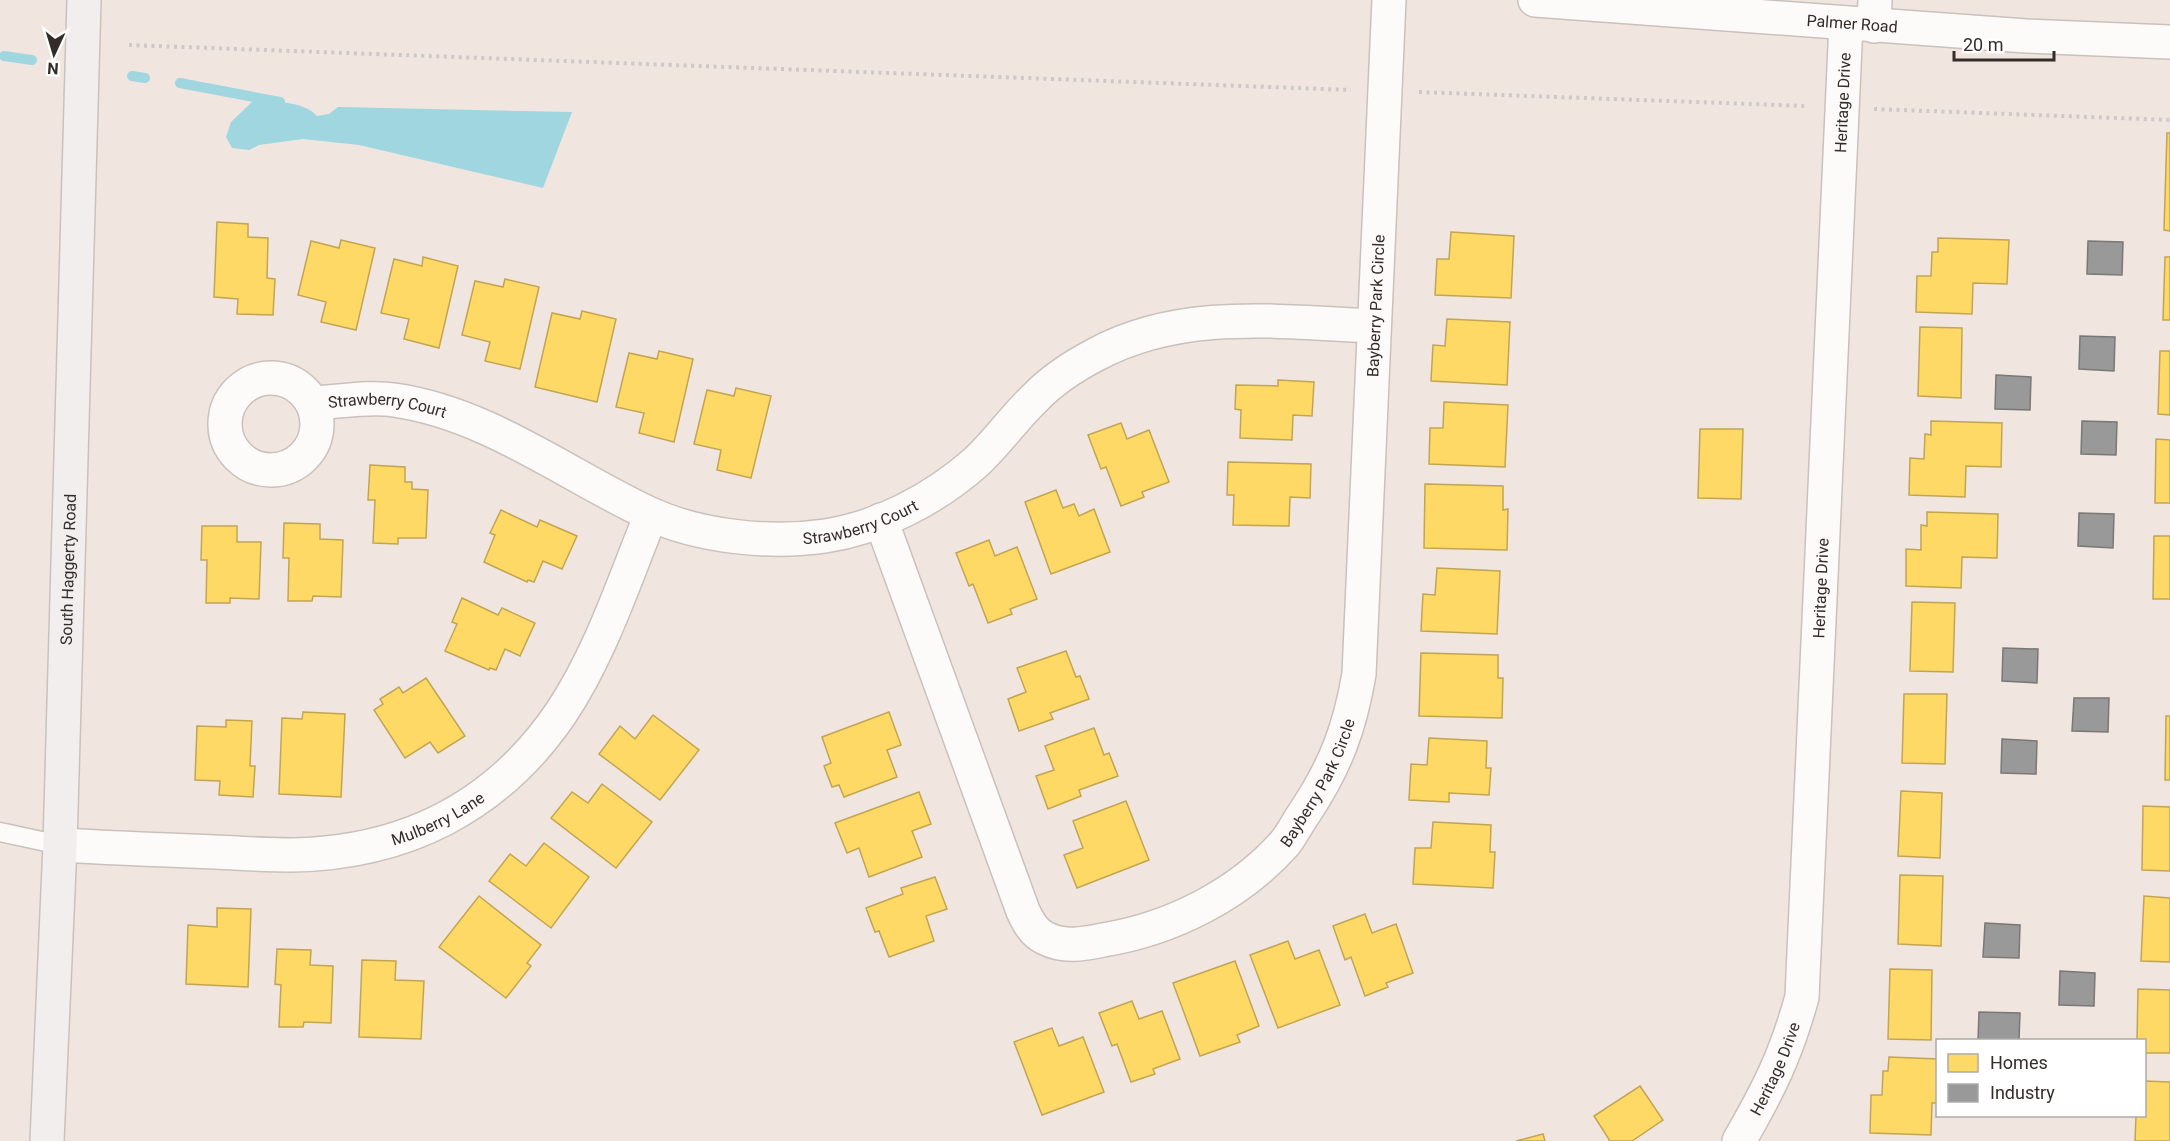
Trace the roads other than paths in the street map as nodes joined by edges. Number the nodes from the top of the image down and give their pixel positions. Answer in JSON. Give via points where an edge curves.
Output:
{"nodes":[{"id":1,"x":84,"y":0,"type":"edge"},
{"id":2,"x":1389,"y":0,"type":"edge"},
{"id":3,"x":1535,"y":0,"type":"edge"},
{"id":4,"x":1796,"y":10,"type":"edge"},
{"id":5,"x":1865,"y":16,"type":"edge"},
{"id":6,"x":2170,"y":42,"type":"edge"},
{"id":7,"x":1374,"y":326,"type":"junction"},
{"id":8,"x":313,"y":404,"type":"dead end"},
{"id":9,"x":651,"y":515,"type":"junction"},
{"id":10,"x":881,"y":520,"type":"junction"},
{"id":11,"x":0,"y":832,"type":"edge"},
{"id":12,"x":60,"y":845,"type":"junction"},
{"id":13,"x":47,"y":1141,"type":"edge"},
{"id":14,"x":1738,"y":1141,"type":"edge"}],
"edges":[{"from":1,"to":12,"type":"main road","name":"South Haggerty Road"},
{"from":2,"to":7,"type":"street","name":"Bayberry Park Circle"},
{"from":3,"to":4,"type":"street","name":"Palmer Road"},
{"from":4,"to":5,"type":"street","name":"Palmer Road"},
{"from":5,"to":6,"type":"street","name":"Palmer Road","via":[[2026,36]]},
{"from":5,"to":14,"type":"street","name":"Heritage Drive","via":[[1802,997],[1773,1083]]},
{"from":7,"to":10,"type":"street","name":"Strawberry Court","via":[[1201,323],[1125,342],[1095,355],[1036,397],[976,462],[946,486]]},
{"from":7,"to":10,"type":"street","name":"Bayberry Park Circle","via":[[1359,674],[1342,744],[1327,779],[1286,842],[1254,872],[1213,901],[1147,932],[1078,945],[1043,938],[1031,927]]},
{"from":8,"to":9,"type":"street","name":"Strawberry Court","via":[[392,400],[460,419],[499,434]]},
{"from":9,"to":10,"type":"street","name":"Strawberry Court","via":[[705,531],[778,540],[826,536]]},
{"from":9,"to":12,"type":"street","name":"Mulberry Lane","via":[[592,659],[562,712],[512,771],[456,814],[381,844],[331,853],[291,855]]},
{"from":11,"to":12,"type":"lane"},
{"from":12,"to":13,"type":"main road","name":"South Haggerty Road"}]}
